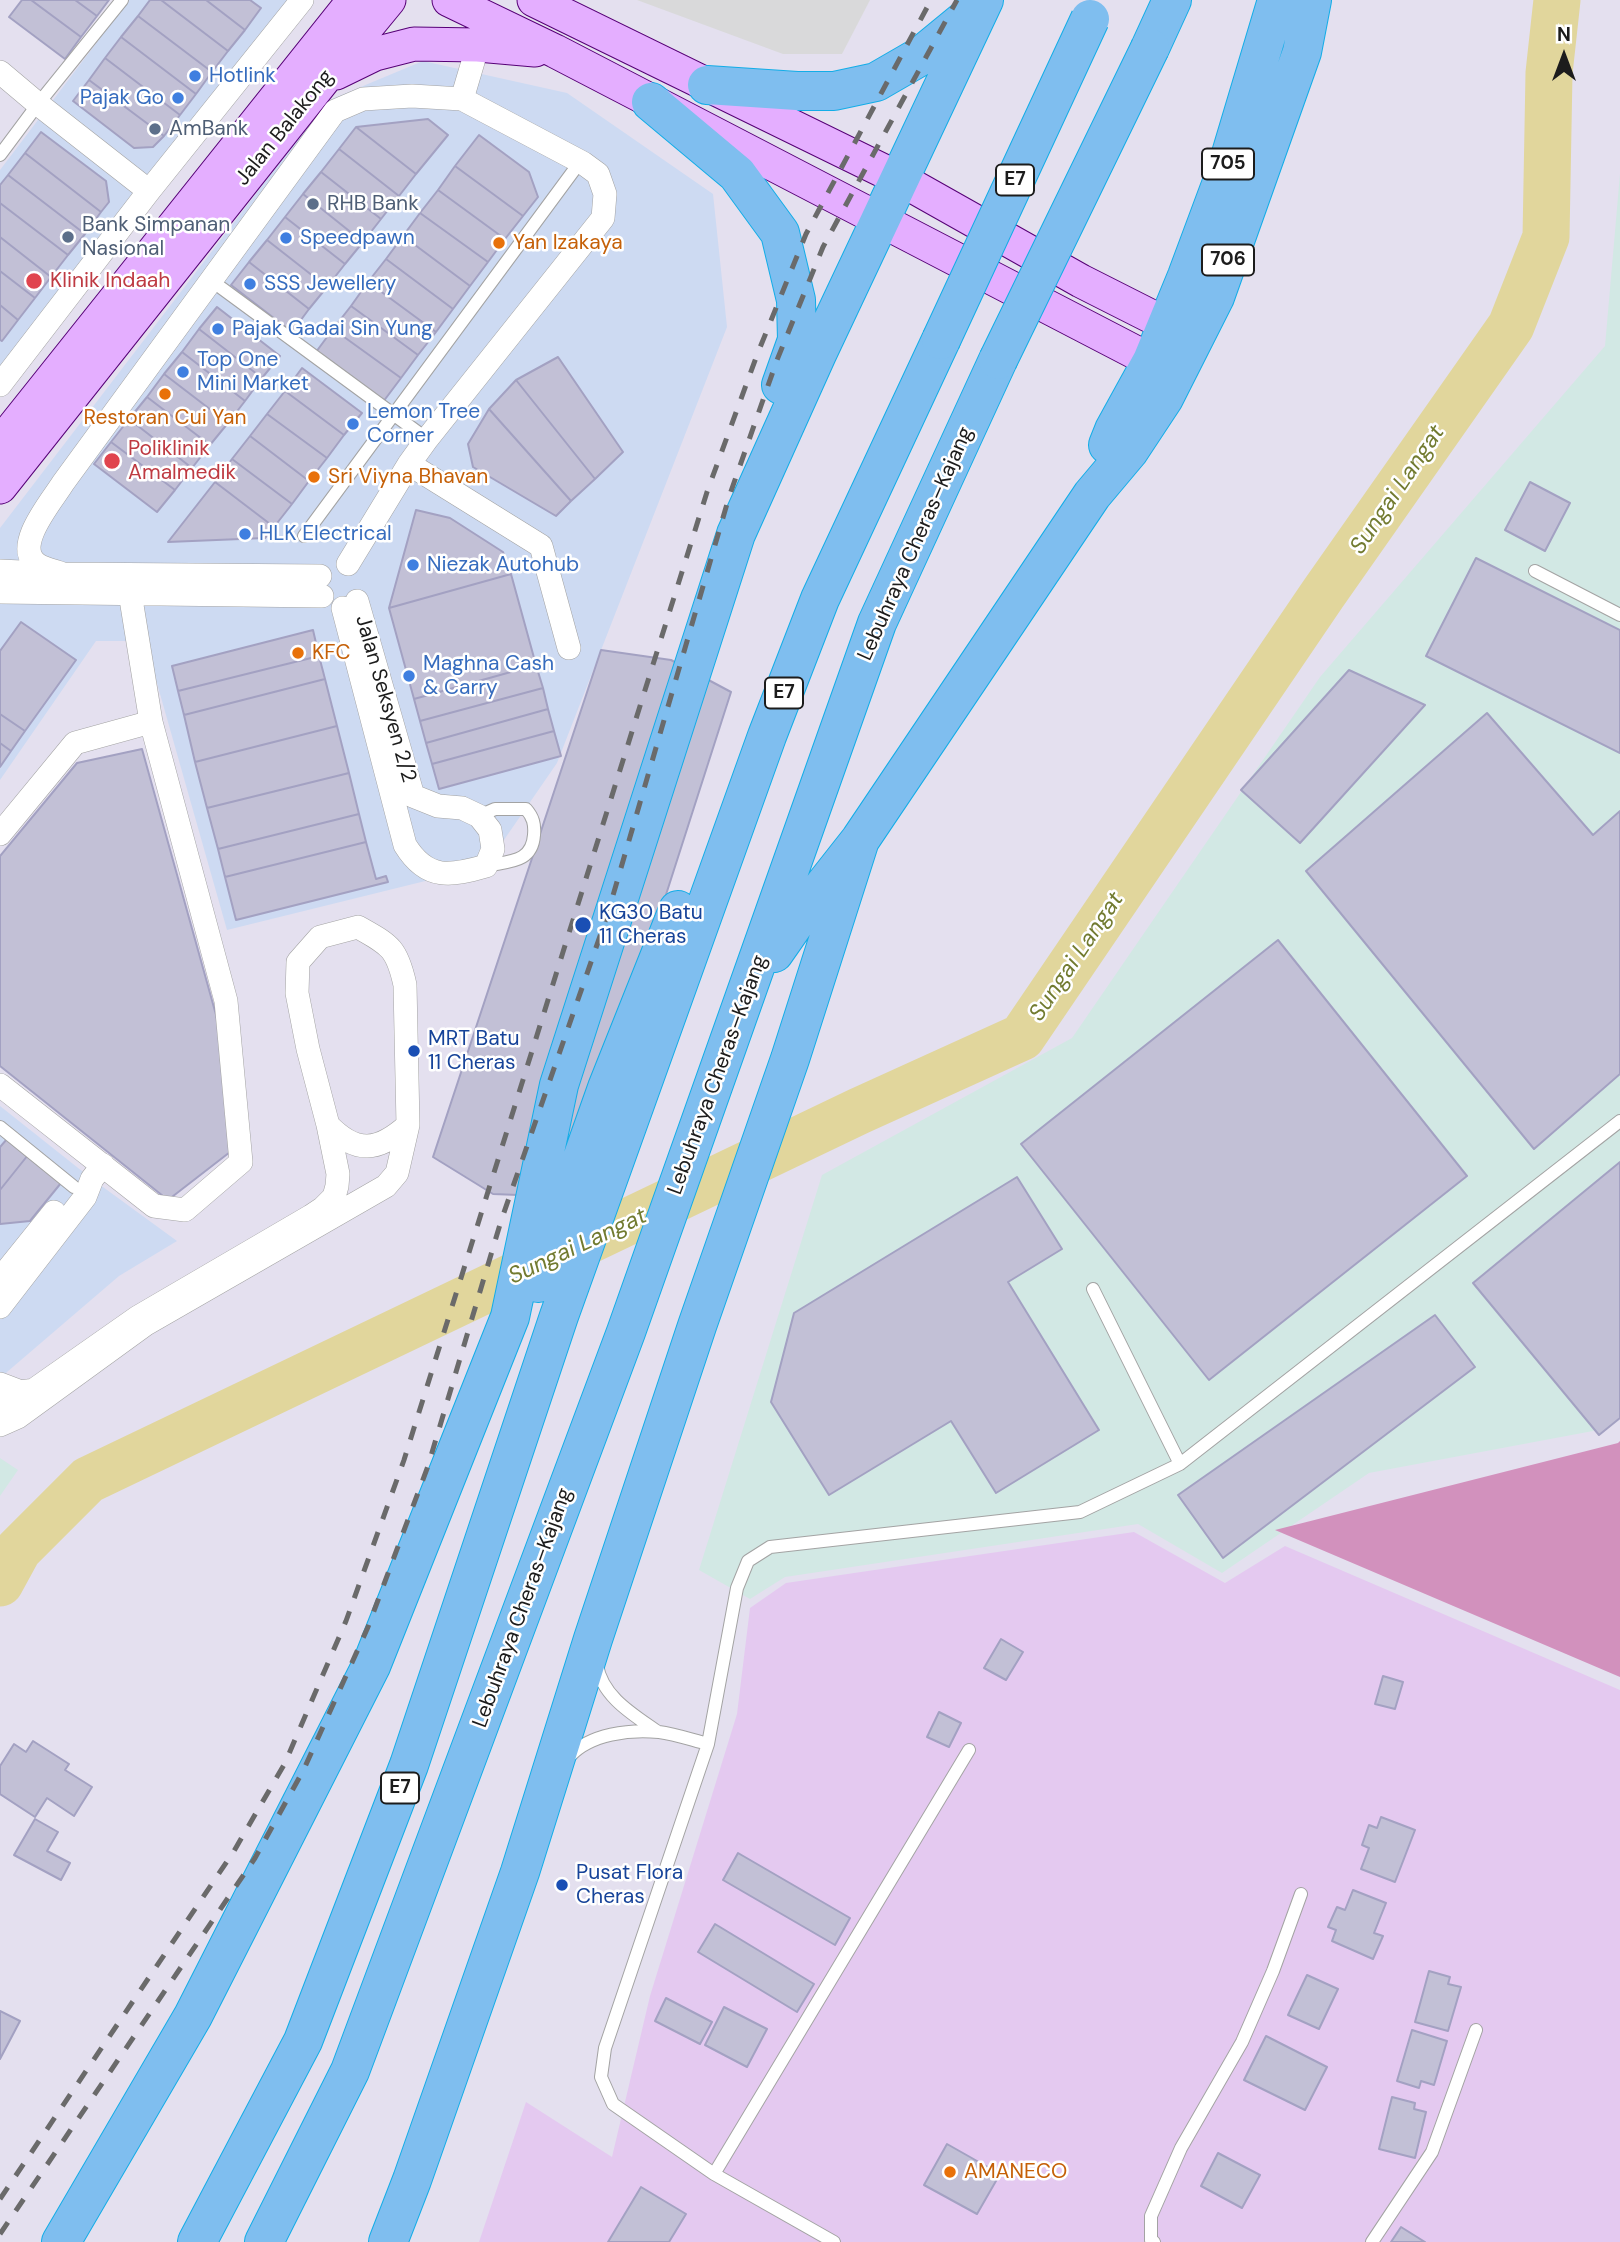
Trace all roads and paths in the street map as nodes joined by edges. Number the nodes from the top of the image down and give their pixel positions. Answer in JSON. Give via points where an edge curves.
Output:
{"nodes":[{"id":1,"x":122,"y":0,"type":"edge"},
{"id":2,"x":302,"y":0,"type":"edge"},
{"id":3,"x":354,"y":0,"type":"edge"},
{"id":4,"x":389,"y":0,"type":"edge"},
{"id":5,"x":449,"y":0,"type":"edge"},
{"id":6,"x":534,"y":0,"type":"edge"},
{"id":7,"x":1172,"y":0,"type":"edge"},
{"id":8,"x":1277,"y":0,"type":"edge"},
{"id":9,"x":1312,"y":0,"type":"edge"},
{"id":10,"x":982,"y":4,"type":"edge"},
{"id":11,"x":556,"y":8,"type":"edge"},
{"id":12,"x":1094,"y":10,"type":"edge"},
{"id":13,"x":478,"y":45,"type":"junction"},
{"id":14,"x":555,"y":51,"type":"junction"},
{"id":15,"x":0,"y":72,"type":"edge"},
{"id":16,"x":324,"y":79,"type":"junction"},
{"id":17,"x":706,"y":85,"type":"junction"},
{"id":18,"x":462,"y":99,"type":"junction"},
{"id":19,"x":651,"y":102,"type":"junction"},
{"id":20,"x":38,"y":104,"type":"junction"},
{"id":21,"x":0,"y":155,"type":"edge"},
{"id":22,"x":580,"y":162,"type":"junction"},
{"id":23,"x":900,"y":179,"type":"junction"},
{"id":24,"x":149,"y":191,"type":"junction"},
{"id":25,"x":880,"y":221,"type":"junction"},
{"id":26,"x":212,"y":281,"type":"junction"},
{"id":27,"x":1168,"y":325,"type":"junction"},
{"id":28,"x":1152,"y":361,"type":"junction"},
{"id":29,"x":0,"y":385,"type":"edge"},
{"id":30,"x":394,"y":415,"type":"junction"},
{"id":31,"x":427,"y":439,"type":"junction"},
{"id":32,"x":0,"y":444,"type":"edge"},
{"id":33,"x":409,"y":464,"type":"junction"},
{"id":34,"x":0,"y":487,"type":"edge"},
{"id":35,"x":1092,"y":495,"type":"junction"},
{"id":36,"x":736,"y":534,"type":"junction"},
{"id":37,"x":304,"y":536,"type":"dead end"},
{"id":38,"x":348,"y":564,"type":"junction"},
{"id":39,"x":0,"y":571,"type":"edge"},
{"id":40,"x":1535,"y":571,"type":"dead end"},
{"id":41,"x":63,"y":574,"type":"junction"},
{"id":42,"x":321,"y":586,"type":"junction"},
{"id":43,"x":0,"y":592,"type":"edge"},
{"id":44,"x":130,"y":593,"type":"junction"},
{"id":45,"x":350,"y":604,"type":"junction"},
{"id":46,"x":1620,"y":615,"type":"edge"},
{"id":47,"x":569,"y":648,"type":"dead end"},
{"id":48,"x":151,"y":722,"type":"junction"},
{"id":49,"x":767,"y":736,"type":"junction"},
{"id":50,"x":479,"y":816,"type":"junction"},
{"id":51,"x":0,"y":834,"type":"edge"},
{"id":52,"x":860,"y":841,"type":"junction"},
{"id":53,"x":486,"y":866,"type":"junction"},
{"id":54,"x":747,"y":992,"type":"junction"},
{"id":55,"x":0,"y":1085,"type":"edge"},
{"id":56,"x":1620,"y":1121,"type":"edge"},
{"id":57,"x":328,"y":1125,"type":"junction"},
{"id":58,"x":408,"y":1125,"type":"junction"},
{"id":59,"x":0,"y":1127,"type":"edge"},
{"id":60,"x":90,"y":1177,"type":"junction"},
{"id":61,"x":4,"y":1280,"type":"edge"},
{"id":62,"x":1093,"y":1289,"type":"dead end"},
{"id":63,"x":0,"y":1307,"type":"edge"},
{"id":64,"x":512,"y":1335,"type":"junction"},
{"id":65,"x":0,"y":1384,"type":"edge"},
{"id":66,"x":34,"y":1390,"type":"junction"},
{"id":67,"x":0,"y":1408,"type":"edge"},
{"id":68,"x":0,"y":1425,"type":"edge"},
{"id":69,"x":1180,"y":1464,"type":"junction"},
{"id":70,"x":593,"y":1639,"type":"junction"},
{"id":71,"x":659,"y":1732,"type":"junction"},
{"id":72,"x":708,"y":1744,"type":"junction"},
{"id":73,"x":969,"y":1750,"type":"dead end"},
{"id":74,"x":550,"y":1776,"type":"junction"},
{"id":75,"x":1301,"y":1894,"type":"dead end"},
{"id":76,"x":1476,"y":2030,"type":"dead end"},
{"id":77,"x":714,"y":2174,"type":"junction"},
{"id":78,"x":412,"y":2180,"type":"junction"},
{"id":79,"x":61,"y":2242,"type":"edge"},
{"id":80,"x":197,"y":2242,"type":"edge"},
{"id":81,"x":264,"y":2242,"type":"edge"},
{"id":82,"x":388,"y":2242,"type":"edge"},
{"id":83,"x":411,"y":2242,"type":"edge"},
{"id":84,"x":834,"y":2242,"type":"edge"},
{"id":85,"x":1154,"y":2242,"type":"edge"},
{"id":86,"x":1372,"y":2242,"type":"edge"}],
"edges":[{"from":1,"to":20,"type":"lane"},
{"from":2,"to":24,"type":"street"},
{"from":3,"to":32,"type":"street","name":"Jalan Balakong"},
{"from":4,"to":16,"type":"street","name":"Jalan Balakong"},
{"from":5,"to":14,"type":"street"},
{"from":6,"to":11,"type":"street"},
{"from":7,"to":54,"type":"highway","name":"Lebuhraya Cheras–Kajang","number":"E7","bridge":true,"via":[[877,623]]},
{"from":8,"to":27,"type":"highway","number":"705","via":[[1224,174]]},
{"from":9,"to":35,"type":"highway","number":"706","via":[[1301,52],[1214,297],[1164,398]]},
{"from":10,"to":17,"type":"highway","via":[[921,57],[876,82],[834,91]]},
{"from":10,"to":23,"type":"highway"},
{"from":11,"to":17,"type":"street"},
{"from":12,"to":49,"type":"highway","number":"E7","bridge":true,"via":[[820,599]]},
{"from":13,"to":14,"type":"street"},
{"from":13,"to":16,"type":"street","via":[[414,44],[375,54]]},
{"from":13,"to":18,"type":"street"},
{"from":14,"to":19,"type":"street"},
{"from":15,"to":20,"type":"street"},
{"from":16,"to":34,"type":"street","name":"Jalan Balakong"},
{"from":17,"to":23,"type":"street"},
{"from":18,"to":22,"type":"street"},
{"from":18,"to":26,"type":"street","via":[[363,99],[335,111]]},
{"from":19,"to":25,"type":"street"},
{"from":19,"to":36,"type":"highway","via":[[737,174],[780,233],[796,300],[797,340],[748,465]]},
{"from":20,"to":21,"type":"lane"},
{"from":20,"to":24,"type":"street"},
{"from":22,"to":30,"type":"lane"},
{"from":22,"to":31,"type":"street","via":[[598,174],[605,194],[603,218]]},
{"from":23,"to":25,"type":"highway"},
{"from":23,"to":27,"type":"street"},
{"from":24,"to":29,"type":"street"},
{"from":25,"to":28,"type":"street"},
{"from":25,"to":36,"type":"highway"},
{"from":26,"to":30,"type":"lane"},
{"from":26,"to":41,"type":"street","via":[[63,483],[29,537],[28,551],[35,563]]},
{"from":27,"to":28,"type":"highway"},
{"from":28,"to":35,"type":"highway","via":[[1114,430]]},
{"from":30,"to":31,"type":"lane"},
{"from":30,"to":37,"type":"lane"},
{"from":31,"to":33,"type":"street"},
{"from":33,"to":38,"type":"street"},
{"from":33,"to":47,"type":"street","via":[[541,546]]},
{"from":35,"to":52,"type":"highway"},
{"from":36,"to":64,"type":"highway","via":[[559,1085]]},
{"from":38,"to":42,"type":"street","via":[[332,565]]},
{"from":38,"to":45,"type":"street","via":[[362,580],[362,591]]},
{"from":39,"to":41,"type":"street"},
{"from":40,"to":46,"type":"lane"},
{"from":41,"to":42,"type":"street"},
{"from":42,"to":44,"type":"street"},
{"from":42,"to":45,"type":"street","via":[[326,603]]},
{"from":43,"to":44,"type":"street"},
{"from":44,"to":48,"type":"street"},
{"from":45,"to":50,"type":"street","name":"Jalan Seksyen 2/2","via":[[413,796]]},
{"from":45,"to":53,"type":"street","name":"Jalan Seksyen 2/2","via":[[405,845],[412,857],[432,871],[454,875]]},
{"from":48,"to":51,"type":"street","via":[[75,743]]},
{"from":48,"to":60,"type":"street","via":[[226,1001],[241,1162],[185,1209],[154,1206]]},
{"from":49,"to":64,"type":"highway","via":[[708,834]]},
{"from":49,"to":80,"type":"highway","number":"E7","via":[[559,1316],[409,1765],[303,2041]]},
{"from":50,"to":53,"type":"street","via":[[492,839]]},
{"from":50,"to":53,"type":"lane","via":[[495,809],[526,809],[535,827],[530,852]]},
{"from":52,"to":54,"type":"highway"},
{"from":52,"to":70,"type":"highway"},
{"from":54,"to":81,"type":"highway","name":"Lebuhraya Cheras–Kajang","number":"E7","via":[[626,1332],[350,2070]]},
{"from":55,"to":60,"type":"street"},
{"from":56,"to":69,"type":"lane"},
{"from":57,"to":58,"type":"street","via":[[341,1139],[366,1146],[388,1142]]},
{"from":57,"to":58,"type":"street","via":[[297,993],[298,962],[320,937],[358,927],[386,942],[400,962],[405,985]]},
{"from":57,"to":66,"type":"street","via":[[338,1174],[334,1196],[323,1208],[138,1317]]},
{"from":58,"to":68,"type":"street","via":[[397,1173],[386,1186],[146,1324],[18,1417]]},
{"from":59,"to":60,"type":"lane"},
{"from":60,"to":61,"type":"street","via":[[85,1197]]},
{"from":61,"to":63,"type":"street"},
{"from":62,"to":69,"type":"lane"},
{"from":64,"to":79,"type":"highway","via":[[431,1585],[362,1741],[265,1913],[193,2015]]},
{"from":65,"to":66,"type":"street","via":[[22,1392]]},
{"from":66,"to":67,"type":"street"},
{"from":69,"to":72,"type":"lane","via":[[1080,1512],[771,1547],[748,1561],[737,1588]]},
{"from":70,"to":71,"type":"lane","via":[[599,1678],[623,1707]]},
{"from":70,"to":74,"type":"highway"},
{"from":71,"to":72,"type":"lane"},
{"from":71,"to":74,"type":"lane","via":[[617,1733],[579,1746]]},
{"from":72,"to":77,"type":"lane","via":[[605,2048],[601,2077],[613,2104]]},
{"from":73,"to":77,"type":"lane"},
{"from":74,"to":78,"type":"highway"},
{"from":75,"to":85,"type":"lane","via":[[1242,2042],[1181,2148],[1151,2216]]},
{"from":76,"to":86,"type":"lane","via":[[1432,2152]]},
{"from":77,"to":84,"type":"lane"},
{"from":78,"to":82,"type":"highway"},
{"from":78,"to":83,"type":"highway"}]}
